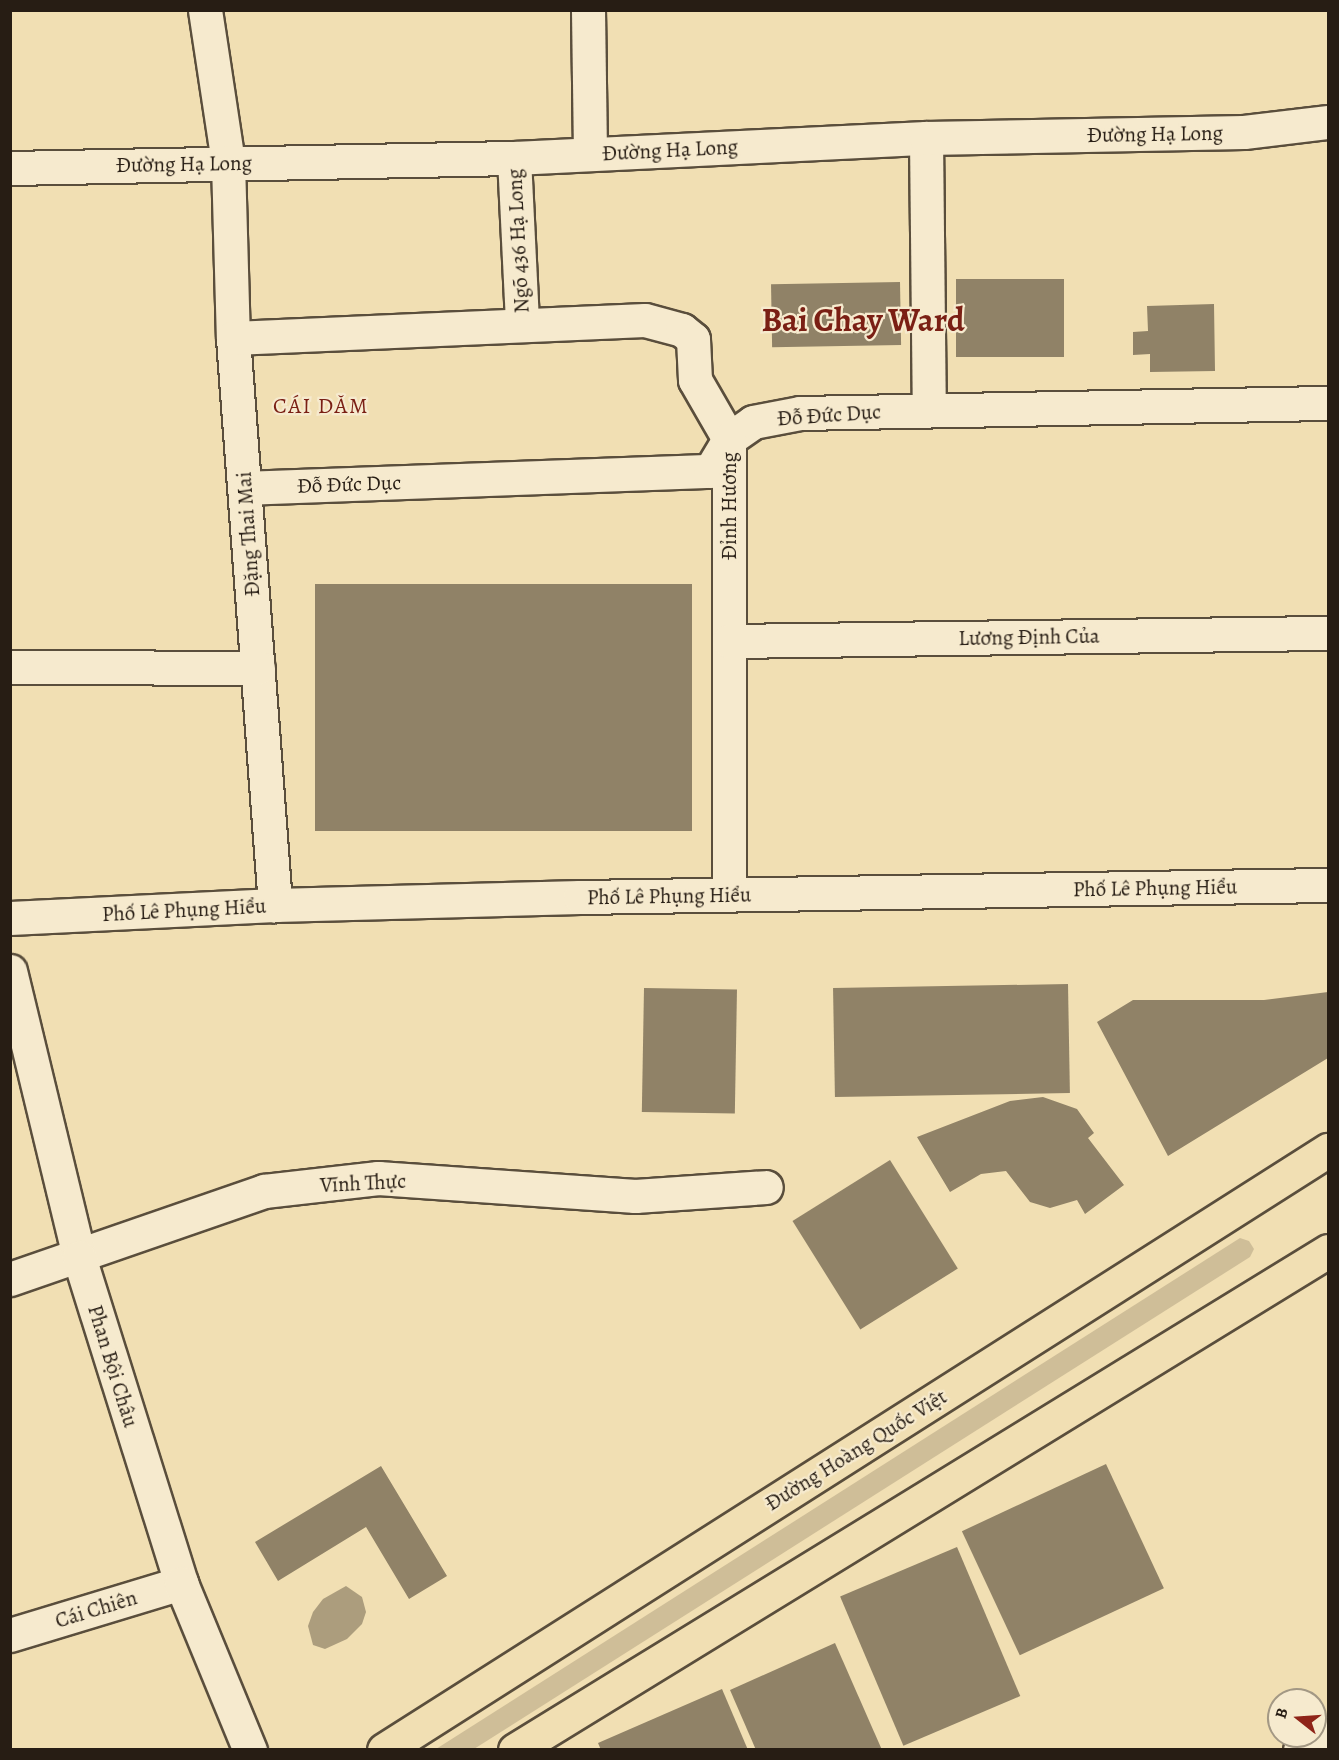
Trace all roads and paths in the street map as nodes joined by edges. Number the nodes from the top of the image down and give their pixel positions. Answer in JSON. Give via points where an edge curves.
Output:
{"nodes":[{"id":1,"x":205,"y":10,"type":"edge"},
{"id":2,"x":588,"y":10,"type":"edge"},
{"id":3,"x":1329,"y":122,"type":"edge"},
{"id":4,"x":926,"y":138,"type":"junction"},
{"id":5,"x":590,"y":153,"type":"junction"},
{"id":6,"x":514,"y":158,"type":"junction"},
{"id":7,"x":228,"y":162,"type":"junction"},
{"id":8,"x":10,"y":168,"type":"edge"},
{"id":9,"x":522,"y":324,"type":"junction"},
{"id":10,"x":233,"y":338,"type":"junction"},
{"id":11,"x":1329,"y":403,"type":"edge"},
{"id":12,"x":928,"y":410,"type":"junction"},
{"id":13,"x":729,"y":439,"type":"junction"},
{"id":14,"x":245,"y":489,"type":"junction"},
{"id":15,"x":1329,"y":633,"type":"edge"},
{"id":16,"x":729,"y":641,"type":"junction"},
{"id":17,"x":10,"y":667,"type":"edge"},
{"id":18,"x":258,"y":668,"type":"junction"},
{"id":19,"x":1329,"y":885,"type":"edge"},
{"id":20,"x":729,"y":895,"type":"junction"},
{"id":21,"x":275,"y":905,"type":"junction"},
{"id":22,"x":10,"y":918,"type":"edge"},
{"id":23,"x":10,"y":971,"type":"edge"},
{"id":24,"x":1329,"y":1150,"type":"edge"},
{"id":25,"x":766,"y":1187,"type":"dead end"},
{"id":26,"x":1329,"y":1251,"type":"edge"},
{"id":27,"x":79,"y":1257,"type":"junction"},
{"id":28,"x":10,"y":1279,"type":"edge"},
{"id":29,"x":181,"y":1583,"type":"junction"},
{"id":30,"x":10,"y":1635,"type":"edge"},
{"id":31,"x":1329,"y":1735,"type":"edge"},
{"id":32,"x":250,"y":1749,"type":"edge"},
{"id":33,"x":384,"y":1749,"type":"edge"},
{"id":34,"x":514,"y":1749,"type":"edge"},
{"id":35,"x":1300,"y":1749,"type":"edge"}],
"edges":[{"from":1,"to":7,"type":"street","name":"Đặng Thai Mai"},
{"from":2,"to":5,"type":"street"},
{"from":3,"to":4,"type":"street","name":"Đường Hạ Long","via":[[1244,132]]},
{"from":4,"to":5,"type":"street","name":"Đường Hạ Long"},
{"from":4,"to":12,"type":"street"},
{"from":5,"to":6,"type":"street","name":"Đường Hạ Long"},
{"from":6,"to":7,"type":"street","name":"Đường Hạ Long"},
{"from":6,"to":9,"type":"street","name":"Ngõ 436 Hạ Long"},
{"from":7,"to":8,"type":"street","name":"Đường Hạ Long"},
{"from":7,"to":10,"type":"street","name":"Đặng Thai Mai"},
{"from":9,"to":10,"type":"street","name":"Đỉnh Hương"},
{"from":9,"to":13,"type":"street","name":"Đỉnh Hương","via":[[645,320],[682,330],[693,339],[695,380]]},
{"from":10,"to":14,"type":"street","name":"Đặng Thai Mai"},
{"from":11,"to":12,"type":"street","name":"Đỗ Đức Dục"},
{"from":12,"to":13,"type":"street","name":"Đỗ Đức Dục","via":[[800,413],[753,422]]},
{"from":13,"to":14,"type":"street","name":"Đỗ Đức Dục","via":[[710,471]]},
{"from":13,"to":16,"type":"street","name":"Đỉnh Hương"},
{"from":14,"to":18,"type":"street","name":"Đặng Thai Mai"},
{"from":15,"to":16,"type":"street","name":"Lương Định Của"},
{"from":16,"to":20,"type":"street","name":"Đỉnh Hương"},
{"from":17,"to":18,"type":"street"},
{"from":18,"to":21,"type":"street","name":"Đặng Thai Mai"},
{"from":19,"to":20,"type":"street","name":"Phố Lê Phụng Hiểu"},
{"from":20,"to":21,"type":"street","name":"Phố Lê Phụng Hiểu"},
{"from":21,"to":22,"type":"street","name":"Phố Lê Phụng Hiểu"},
{"from":23,"to":27,"type":"street","name":"Phan Bội Châu"},
{"from":24,"to":33,"type":"main road","name":"Đường Hoàng Quốc Việt"},
{"from":25,"to":27,"type":"street","name":"Vĩnh Thực","via":[[635,1196],[378,1178],[264,1191]]},
{"from":26,"to":34,"type":"main road"},
{"from":27,"to":28,"type":"street","name":"Vĩnh Thực"},
{"from":27,"to":29,"type":"street","name":"Phan Bội Châu"},
{"from":29,"to":30,"type":"street","name":"Cái Chiên"},
{"from":29,"to":32,"type":"street","name":"Phan Bội Châu"},
{"from":31,"to":35,"type":"street"}]}
